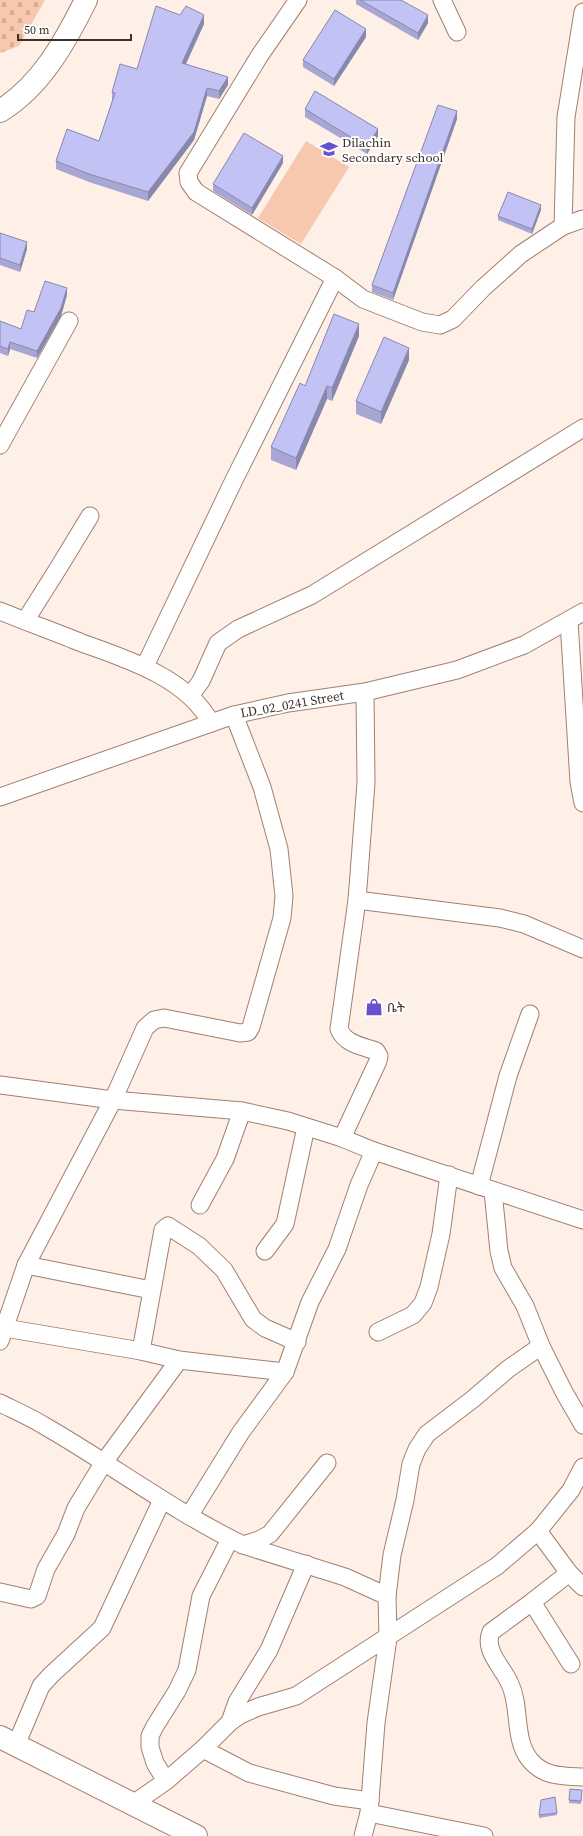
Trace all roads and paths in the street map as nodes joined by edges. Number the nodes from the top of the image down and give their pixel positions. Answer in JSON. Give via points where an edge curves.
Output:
{"nodes":[{"id":1,"x":86,"y":0,"type":"edge"},
{"id":2,"x":298,"y":0,"type":"edge"},
{"id":3,"x":442,"y":0,"type":"edge"},
{"id":4,"x":583,"y":12,"type":"edge"},
{"id":5,"x":457,"y":32,"type":"dead end"},
{"id":6,"x":0,"y":112,"type":"edge"},
{"id":7,"x":583,"y":219,"type":"edge"},
{"id":8,"x":563,"y":226,"type":"junction"},
{"id":9,"x":335,"y":278,"type":"junction"},
{"id":10,"x":69,"y":321,"type":"dead end"},
{"id":11,"x":583,"y":428,"type":"edge"},
{"id":12,"x":0,"y":445,"type":"edge"},
{"id":13,"x":90,"y":516,"type":"dead end"},
{"id":14,"x":0,"y":611,"type":"edge"},
{"id":15,"x":576,"y":617,"type":"edge"},
{"id":16,"x":25,"y":621,"type":"junction"},
{"id":17,"x":145,"y":666,"type":"junction"},
{"id":18,"x":365,"y":692,"type":"junction"},
{"id":19,"x":190,"y":696,"type":"junction"},
{"id":20,"x":234,"y":715,"type":"junction"},
{"id":21,"x":211,"y":722,"type":"junction"},
{"id":22,"x":0,"y":797,"type":"edge"},
{"id":23,"x":583,"y":803,"type":"edge"},
{"id":24,"x":357,"y":900,"type":"junction"},
{"id":25,"x":583,"y":949,"type":"edge"},
{"id":26,"x":530,"y":1014,"type":"dead end"},
{"id":27,"x":0,"y":1085,"type":"edge"},
{"id":28,"x":113,"y":1100,"type":"junction"},
{"id":29,"x":242,"y":1111,"type":"junction"},
{"id":30,"x":306,"y":1127,"type":"junction"},
{"id":31,"x":342,"y":1138,"type":"junction"},
{"id":32,"x":374,"y":1152,"type":"junction"},
{"id":33,"x":449,"y":1175,"type":"junction"},
{"id":34,"x":486,"y":1189,"type":"junction"},
{"id":35,"x":200,"y":1205,"type":"dead end"},
{"id":36,"x":583,"y":1220,"type":"edge"},
{"id":37,"x":265,"y":1251,"type":"dead end"},
{"id":38,"x":26,"y":1265,"type":"junction"},
{"id":39,"x":151,"y":1290,"type":"junction"},
{"id":40,"x":378,"y":1332,"type":"dead end"},
{"id":41,"x":3,"y":1334,"type":"edge"},
{"id":42,"x":297,"y":1342,"type":"junction"},
{"id":43,"x":541,"y":1346,"type":"junction"},
{"id":44,"x":141,"y":1351,"type":"junction"},
{"id":45,"x":179,"y":1360,"type":"junction"},
{"id":46,"x":285,"y":1372,"type":"junction"},
{"id":47,"x":0,"y":1403,"type":"edge"},
{"id":48,"x":583,"y":1425,"type":"edge"},
{"id":49,"x":104,"y":1462,"type":"junction"},
{"id":50,"x":327,"y":1463,"type":"dead end"},
{"id":51,"x":583,"y":1467,"type":"edge"},
{"id":52,"x":162,"y":1500,"type":"junction"},
{"id":53,"x":189,"y":1516,"type":"junction"},
{"id":54,"x":538,"y":1531,"type":"junction"},
{"id":55,"x":237,"y":1542,"type":"junction"},
{"id":56,"x":306,"y":1564,"type":"junction"},
{"id":57,"x":569,"y":1573,"type":"junction"},
{"id":58,"x":583,"y":1587,"type":"edge"},
{"id":59,"x":0,"y":1592,"type":"edge"},
{"id":60,"x":387,"y":1596,"type":"junction"},
{"id":61,"x":532,"y":1602,"type":"junction"},
{"id":62,"x":388,"y":1638,"type":"junction"},
{"id":63,"x":571,"y":1664,"type":"dead end"},
{"id":64,"x":230,"y":1722,"type":"junction"},
{"id":65,"x":8,"y":1741,"type":"edge"},
{"id":66,"x":203,"y":1749,"type":"junction"},
{"id":67,"x":583,"y":1777,"type":"edge"},
{"id":68,"x":166,"y":1781,"type":"junction"},
{"id":69,"x":133,"y":1804,"type":"junction"},
{"id":70,"x":369,"y":1807,"type":"junction"},
{"id":71,"x":196,"y":1836,"type":"edge"},
{"id":72,"x":363,"y":1836,"type":"edge"},
{"id":73,"x":484,"y":1836,"type":"edge"}],
"edges":[{"from":1,"to":6,"type":"main road","via":[[67,37],[43,73],[13,104]]},
{"from":2,"to":9,"type":"street","via":[[260,54],[188,173],[189,182],[196,192]]},
{"from":3,"to":5,"type":"street"},
{"from":4,"to":8,"type":"street","via":[[566,117]]},
{"from":7,"to":8,"type":"street"},
{"from":8,"to":9,"type":"street","via":[[521,254],[453,319],[440,325],[422,322],[363,299]]},
{"from":9,"to":17,"type":"street"},
{"from":10,"to":12,"type":"street"},
{"from":11,"to":19,"type":"street","via":[[312,595],[238,629],[218,643],[201,681]]},
{"from":13,"to":16,"type":"street"},
{"from":14,"to":16,"type":"street"},
{"from":15,"to":18,"type":"street","name":"LD_02_0241 Street","via":[[524,645],[457,670]]},
{"from":15,"to":23,"type":"street","via":[[579,782]]},
{"from":16,"to":17,"type":"street"},
{"from":17,"to":19,"type":"street"},
{"from":18,"to":20,"type":"street","name":"LD_02_0241 Street","via":[[288,703]]},
{"from":18,"to":24,"type":"street","via":[[366,783]]},
{"from":19,"to":21,"type":"street","via":[[204,710]]},
{"from":20,"to":21,"type":"street","name":"LD_02_0241 Street"},
{"from":20,"to":28,"type":"street","via":[[262,787],[279,849],[284,896],[282,918],[251,1027],[248,1032],[240,1033],[164,1018],[154,1020],[145,1028]]},
{"from":21,"to":22,"type":"street","name":"LD_02_0241 Street"},
{"from":24,"to":25,"type":"street","via":[[500,918],[524,924]]},
{"from":24,"to":31,"type":"street","via":[[339,1029],[342,1037],[376,1051],[379,1056]]},
{"from":26,"to":34,"type":"street","via":[[508,1076]]},
{"from":27,"to":28,"type":"street"},
{"from":28,"to":29,"type":"street"},
{"from":28,"to":38,"type":"street"},
{"from":29,"to":30,"type":"street"},
{"from":29,"to":35,"type":"street","via":[[225,1159]]},
{"from":30,"to":31,"type":"street"},
{"from":30,"to":37,"type":"street","via":[[285,1224]]},
{"from":31,"to":32,"type":"street"},
{"from":32,"to":33,"type":"street"},
{"from":32,"to":42,"type":"street","via":[[359,1185],[337,1249],[310,1302]]},
{"from":33,"to":34,"type":"street"},
{"from":33,"to":40,"type":"street","via":[[441,1234],[423,1303],[413,1315]]},
{"from":34,"to":36,"type":"street"},
{"from":34,"to":43,"type":"street","via":[[503,1268],[525,1306]]},
{"from":38,"to":39,"type":"street"},
{"from":38,"to":41,"type":"street"},
{"from":39,"to":42,"type":"street","via":[[163,1230],[168,1226],[199,1246],[224,1270],[253,1319],[265,1328]]},
{"from":39,"to":44,"type":"street"},
{"from":41,"to":44,"type":"street"},
{"from":42,"to":46,"type":"street"},
{"from":43,"to":48,"type":"street"},
{"from":43,"to":60,"type":"street","via":[[427,1434],[417,1449],[411,1464],[392,1555]]},
{"from":44,"to":45,"type":"street"},
{"from":45,"to":46,"type":"street"},
{"from":45,"to":49,"type":"street"},
{"from":46,"to":53,"type":"street","via":[[241,1432]]},
{"from":47,"to":49,"type":"street","via":[[42,1424]]},
{"from":49,"to":52,"type":"street"},
{"from":49,"to":59,"type":"street","via":[[76,1508],[66,1534],[46,1569],[37,1596],[31,1599]]},
{"from":50,"to":55,"type":"street","via":[[270,1534],[259,1540]]},
{"from":51,"to":54,"type":"street","via":[[571,1490]]},
{"from":52,"to":53,"type":"street"},
{"from":52,"to":65,"type":"street","via":[[102,1628],[41,1686]]},
{"from":53,"to":55,"type":"street"},
{"from":54,"to":57,"type":"street"},
{"from":54,"to":62,"type":"street","via":[[497,1566]]},
{"from":55,"to":56,"type":"street"},
{"from":55,"to":68,"type":"street","via":[[200,1596],[187,1670],[150,1736],[150,1747],[155,1763]]},
{"from":56,"to":60,"type":"street","via":[[345,1577]]},
{"from":56,"to":64,"type":"street","via":[[269,1650],[237,1702]]},
{"from":57,"to":58,"type":"street"},
{"from":57,"to":61,"type":"street"},
{"from":60,"to":62,"type":"street"},
{"from":61,"to":63,"type":"street"},
{"from":61,"to":67,"type":"street","via":[[491,1632],[488,1639],[489,1647],[510,1684],[517,1703],[521,1742],[529,1759],[540,1770],[553,1776]]},
{"from":62,"to":64,"type":"street","via":[[296,1696],[240,1715]]},
{"from":62,"to":70,"type":"street","via":[[376,1723]]},
{"from":64,"to":66,"type":"street"},
{"from":65,"to":69,"type":"main road"},
{"from":66,"to":68,"type":"street"},
{"from":66,"to":70,"type":"street","via":[[249,1773]]},
{"from":68,"to":69,"type":"street"},
{"from":69,"to":71,"type":"main road"},
{"from":70,"to":72,"type":"street"},
{"from":70,"to":73,"type":"street"}]}
